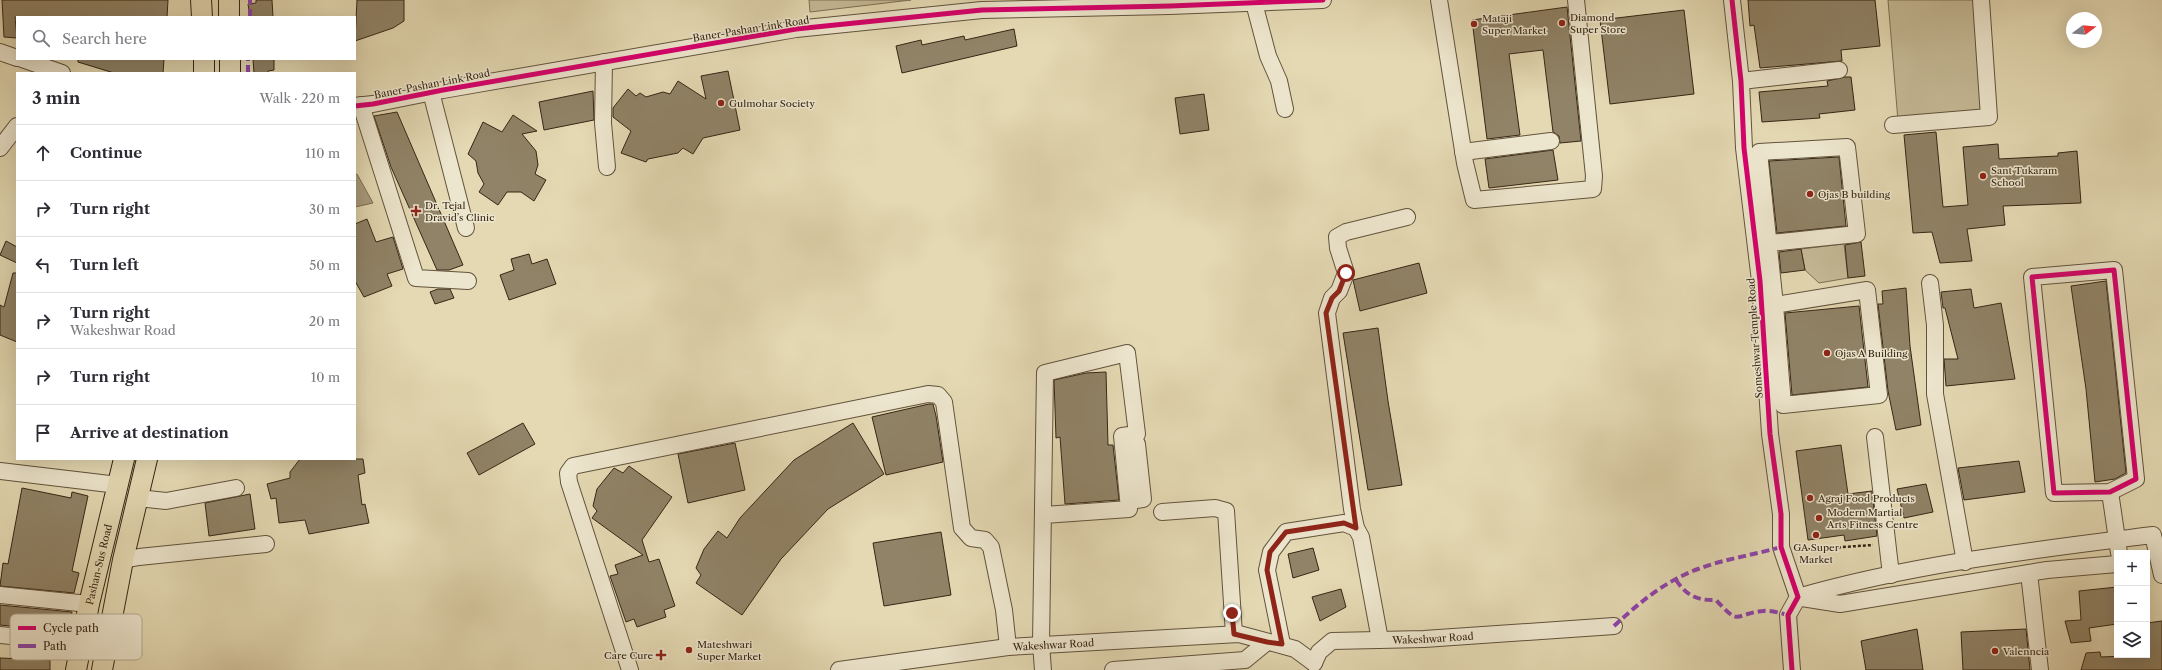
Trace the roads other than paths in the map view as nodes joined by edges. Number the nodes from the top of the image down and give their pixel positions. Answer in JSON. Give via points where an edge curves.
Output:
{"nodes":[{"id":1,"x":201,"y":0,"type":"edge"},
{"id":2,"x":229,"y":0,"type":"edge"},
{"id":3,"x":1323,"y":0,"type":"edge"},
{"id":4,"x":1438,"y":0,"type":"edge"},
{"id":5,"x":1576,"y":0,"type":"edge"},
{"id":6,"x":1732,"y":0,"type":"edge"},
{"id":7,"x":1981,"y":0,"type":"edge"},
{"id":8,"x":1170,"y":3,"type":"edge"},
{"id":9,"x":1254,"y":3,"type":"junction"},
{"id":10,"x":982,"y":5,"type":"edge"},
{"id":11,"x":202,"y":16,"type":"edge"},
{"id":12,"x":229,"y":16,"type":"edge"},
{"id":13,"x":0,"y":52,"type":"edge"},
{"id":14,"x":16,"y":58,"type":"edge"},
{"id":15,"x":24,"y":60,"type":"edge"},
{"id":16,"x":204,"y":60,"type":"edge"},
{"id":17,"x":604,"y":62,"type":"junction"},
{"id":18,"x":42,"y":69,"type":"edge"},
{"id":19,"x":1839,"y":70,"type":"dead end"},
{"id":20,"x":57,"y":72,"type":"edge"},
{"id":21,"x":204,"y":72,"type":"edge"},
{"id":22,"x":1741,"y":81,"type":"junction"},
{"id":23,"x":432,"y":98,"type":"junction"},
{"id":24,"x":360,"y":108,"type":"edge"},
{"id":25,"x":1285,"y":109,"type":"dead end"},
{"id":26,"x":1893,"y":125,"type":"dead end"},
{"id":27,"x":16,"y":127,"type":"edge"},
{"id":28,"x":1551,"y":141,"type":"dead end"},
{"id":29,"x":0,"y":148,"type":"edge"},
{"id":30,"x":1463,"y":152,"type":"junction"},
{"id":31,"x":607,"y":167,"type":"dead end"},
{"id":32,"x":1407,"y":217,"type":"dead end"},
{"id":33,"x":466,"y":228,"type":"dead end"},
{"id":34,"x":1763,"y":244,"type":"junction"},
{"id":35,"x":468,"y":281,"type":"dead end"},
{"id":36,"x":1930,"y":283,"type":"dead end"},
{"id":37,"x":1768,"y":306,"type":"junction"},
{"id":38,"x":1775,"y":406,"type":"junction"},
{"id":39,"x":1875,"y":437,"type":"dead end"},
{"id":40,"x":1137,"y":444,"type":"dead end"},
{"id":41,"x":124,"y":460,"type":"edge"},
{"id":42,"x":147,"y":460,"type":"edge"},
{"id":43,"x":0,"y":471,"type":"edge"},
{"id":44,"x":118,"y":485,"type":"junction"},
{"id":45,"x":236,"y":488,"type":"dead end"},
{"id":46,"x":2110,"y":492,"type":"junction"},
{"id":47,"x":138,"y":498,"type":"junction"},
{"id":48,"x":1129,"y":501,"type":"junction"},
{"id":49,"x":1162,"y":512,"type":"dead end"},
{"id":50,"x":1044,"y":515,"type":"junction"},
{"id":51,"x":1356,"y":528,"type":"junction"},
{"id":52,"x":266,"y":544,"type":"dead end"},
{"id":53,"x":2118,"y":546,"type":"edge"},
{"id":54,"x":2156,"y":554,"type":"edge"},
{"id":55,"x":123,"y":560,"type":"junction"},
{"id":56,"x":1965,"y":562,"type":"junction"},
{"id":57,"x":2114,"y":564,"type":"edge"},
{"id":58,"x":2029,"y":573,"type":"junction"},
{"id":59,"x":1891,"y":575,"type":"junction"},
{"id":60,"x":2162,"y":575,"type":"edge"},
{"id":61,"x":0,"y":595,"type":"edge"},
{"id":62,"x":1798,"y":597,"type":"junction"},
{"id":63,"x":89,"y":604,"type":"junction"},
{"id":64,"x":87,"y":614,"type":"edge"},
{"id":65,"x":113,"y":614,"type":"edge"},
{"id":66,"x":1614,"y":626,"type":"dead end"},
{"id":67,"x":1234,"y":634,"type":"junction"},
{"id":68,"x":0,"y":635,"type":"edge"},
{"id":69,"x":10,"y":636,"type":"edge"},
{"id":70,"x":1380,"y":640,"type":"junction"},
{"id":71,"x":1275,"y":643,"type":"junction"},
{"id":72,"x":1041,"y":644,"type":"junction"},
{"id":73,"x":1008,"y":647,"type":"junction"},
{"id":74,"x":78,"y":660,"type":"edge"},
{"id":75,"x":104,"y":660,"type":"edge"},
{"id":76,"x":1315,"y":666,"type":"edge"},
{"id":77,"x":76,"y":670,"type":"edge"},
{"id":78,"x":102,"y":670,"type":"edge"},
{"id":79,"x":630,"y":670,"type":"edge"},
{"id":80,"x":839,"y":670,"type":"edge"},
{"id":81,"x":1043,"y":670,"type":"edge"},
{"id":82,"x":1113,"y":670,"type":"edge"},
{"id":83,"x":1792,"y":670,"type":"edge"},
{"id":84,"x":2040,"y":670,"type":"edge"}],
"edges":[{"from":1,"to":11,"type":"main road"},
{"from":2,"to":12,"type":"main road"},
{"from":3,"to":9,"type":"street","name":"Baner-Pashan Link Road"},
{"from":4,"to":30,"type":"street"},
{"from":5,"to":30,"type":"street","via":[[1594,176],[1593,189],[1474,200]]},
{"from":6,"to":22,"type":"street","name":"Someshwar Temple Road"},
{"from":7,"to":26,"type":"street","via":[[1989,118]]},
{"from":8,"to":9,"type":"street","name":"Baner-Pashan Link Road"},
{"from":8,"to":10,"type":"street","name":"Baner-Pashan Link Road"},
{"from":9,"to":25,"type":"street","via":[[1268,56],[1279,81]]},
{"from":10,"to":17,"type":"street","name":"Baner-Pashan Link Road","via":[[796,29]]},
{"from":13,"to":14,"type":"street"},
{"from":15,"to":18,"type":"street"},
{"from":16,"to":21,"type":"main road"},
{"from":17,"to":23,"type":"street","name":"Baner-Pashan Link Road"},
{"from":17,"to":31,"type":"street","via":[[603,123]]},
{"from":18,"to":20,"type":"street"},
{"from":19,"to":22,"type":"street"},
{"from":22,"to":34,"type":"street","name":"Someshwar Temple Road","via":[[1744,148]]},
{"from":23,"to":24,"type":"street","name":"Baner-Pashan Link Road"},
{"from":23,"to":33,"type":"street"},
{"from":24,"to":35,"type":"street","via":[[416,278]]},
{"from":27,"to":29,"type":"street"},
{"from":28,"to":30,"type":"street"},
{"from":32,"to":51,"type":"street","via":[[1346,232],[1337,237],[1346,273],[1326,313]]},
{"from":34,"to":34,"type":"street","via":[[1857,234],[1847,147],[1759,152]]},
{"from":34,"to":37,"type":"street","name":"Someshwar Temple Road"},
{"from":36,"to":56,"type":"street","via":[[1935,325],[1935,394]]},
{"from":37,"to":38,"type":"street","name":"Someshwar Temple Road"},
{"from":37,"to":38,"type":"street","via":[[1867,290],[1879,395]]},
{"from":38,"to":62,"type":"street","name":"Someshwar Temple Road","via":[[1782,547]]},
{"from":39,"to":59,"type":"street"},
{"from":40,"to":48,"type":"street","via":[[1143,499]]},
{"from":41,"to":44,"type":"main road","name":"Pashan-Sus Road"},
{"from":42,"to":47,"type":"main road"},
{"from":43,"to":44,"type":"street"},
{"from":44,"to":63,"type":"main road","name":"Pashan-Sus Road"},
{"from":45,"to":47,"type":"street","via":[[166,501]]},
{"from":46,"to":46,"type":"street","via":[[2136,479],[2114,270],[2032,277],[2054,493]]},
{"from":46,"to":53,"type":"street"},
{"from":47,"to":55,"type":"main road"},
{"from":48,"to":50,"type":"street","via":[[1129,509]]},
{"from":48,"to":50,"type":"street","via":[[1122,436],[1136,434],[1127,353],[1045,373]]},
{"from":49,"to":67,"type":"street","via":[[1215,508],[1226,511]]},
{"from":50,"to":72,"type":"street"},
{"from":51,"to":70,"type":"street","via":[[1361,537]]},
{"from":51,"to":71,"type":"street","via":[[1344,523],[1286,532],[1270,552],[1267,570]]},
{"from":52,"to":55,"type":"street"},
{"from":53,"to":54,"type":"street","via":[[2153,535]]},
{"from":53,"to":56,"type":"street"},
{"from":54,"to":60,"type":"street"},
{"from":55,"to":65,"type":"main road"},
{"from":56,"to":59,"type":"street"},
{"from":57,"to":58,"type":"street"},
{"from":58,"to":62,"type":"street","via":[[1840,604]]},
{"from":58,"to":84,"type":"street"},
{"from":59,"to":62,"type":"street"},
{"from":61,"to":63,"type":"street"},
{"from":62,"to":83,"type":"street","via":[[1788,615]]},
{"from":63,"to":64,"type":"main road","name":"Pashan-Sus Road"},
{"from":66,"to":70,"type":"street","name":"Wakeshwar Road"},
{"from":67,"to":71,"type":"street","name":"Wakeshwar Road"},
{"from":67,"to":72,"type":"street","name":"Wakeshwar Road"},
{"from":68,"to":69,"type":"street"},
{"from":70,"to":76,"type":"street","name":"Wakeshwar Road","via":[[1332,641],[1319,652]]},
{"from":71,"to":76,"type":"street","name":"Wakeshwar Road","via":[[1295,649]]},
{"from":71,"to":82,"type":"street","via":[[1245,660]]},
{"from":72,"to":73,"type":"street","name":"Wakeshwar Road"},
{"from":72,"to":81,"type":"street"},
{"from":73,"to":79,"type":"street","via":[[1004,610],[991,547],[985,540],[971,538],[962,528],[944,402],[938,395],[928,394],[573,466],[568,473],[568,482]]},
{"from":73,"to":80,"type":"street","name":"Wakeshwar Road"},
{"from":74,"to":77,"type":"main road","name":"Pashan-Sus Road"},
{"from":75,"to":78,"type":"main road"}]}
